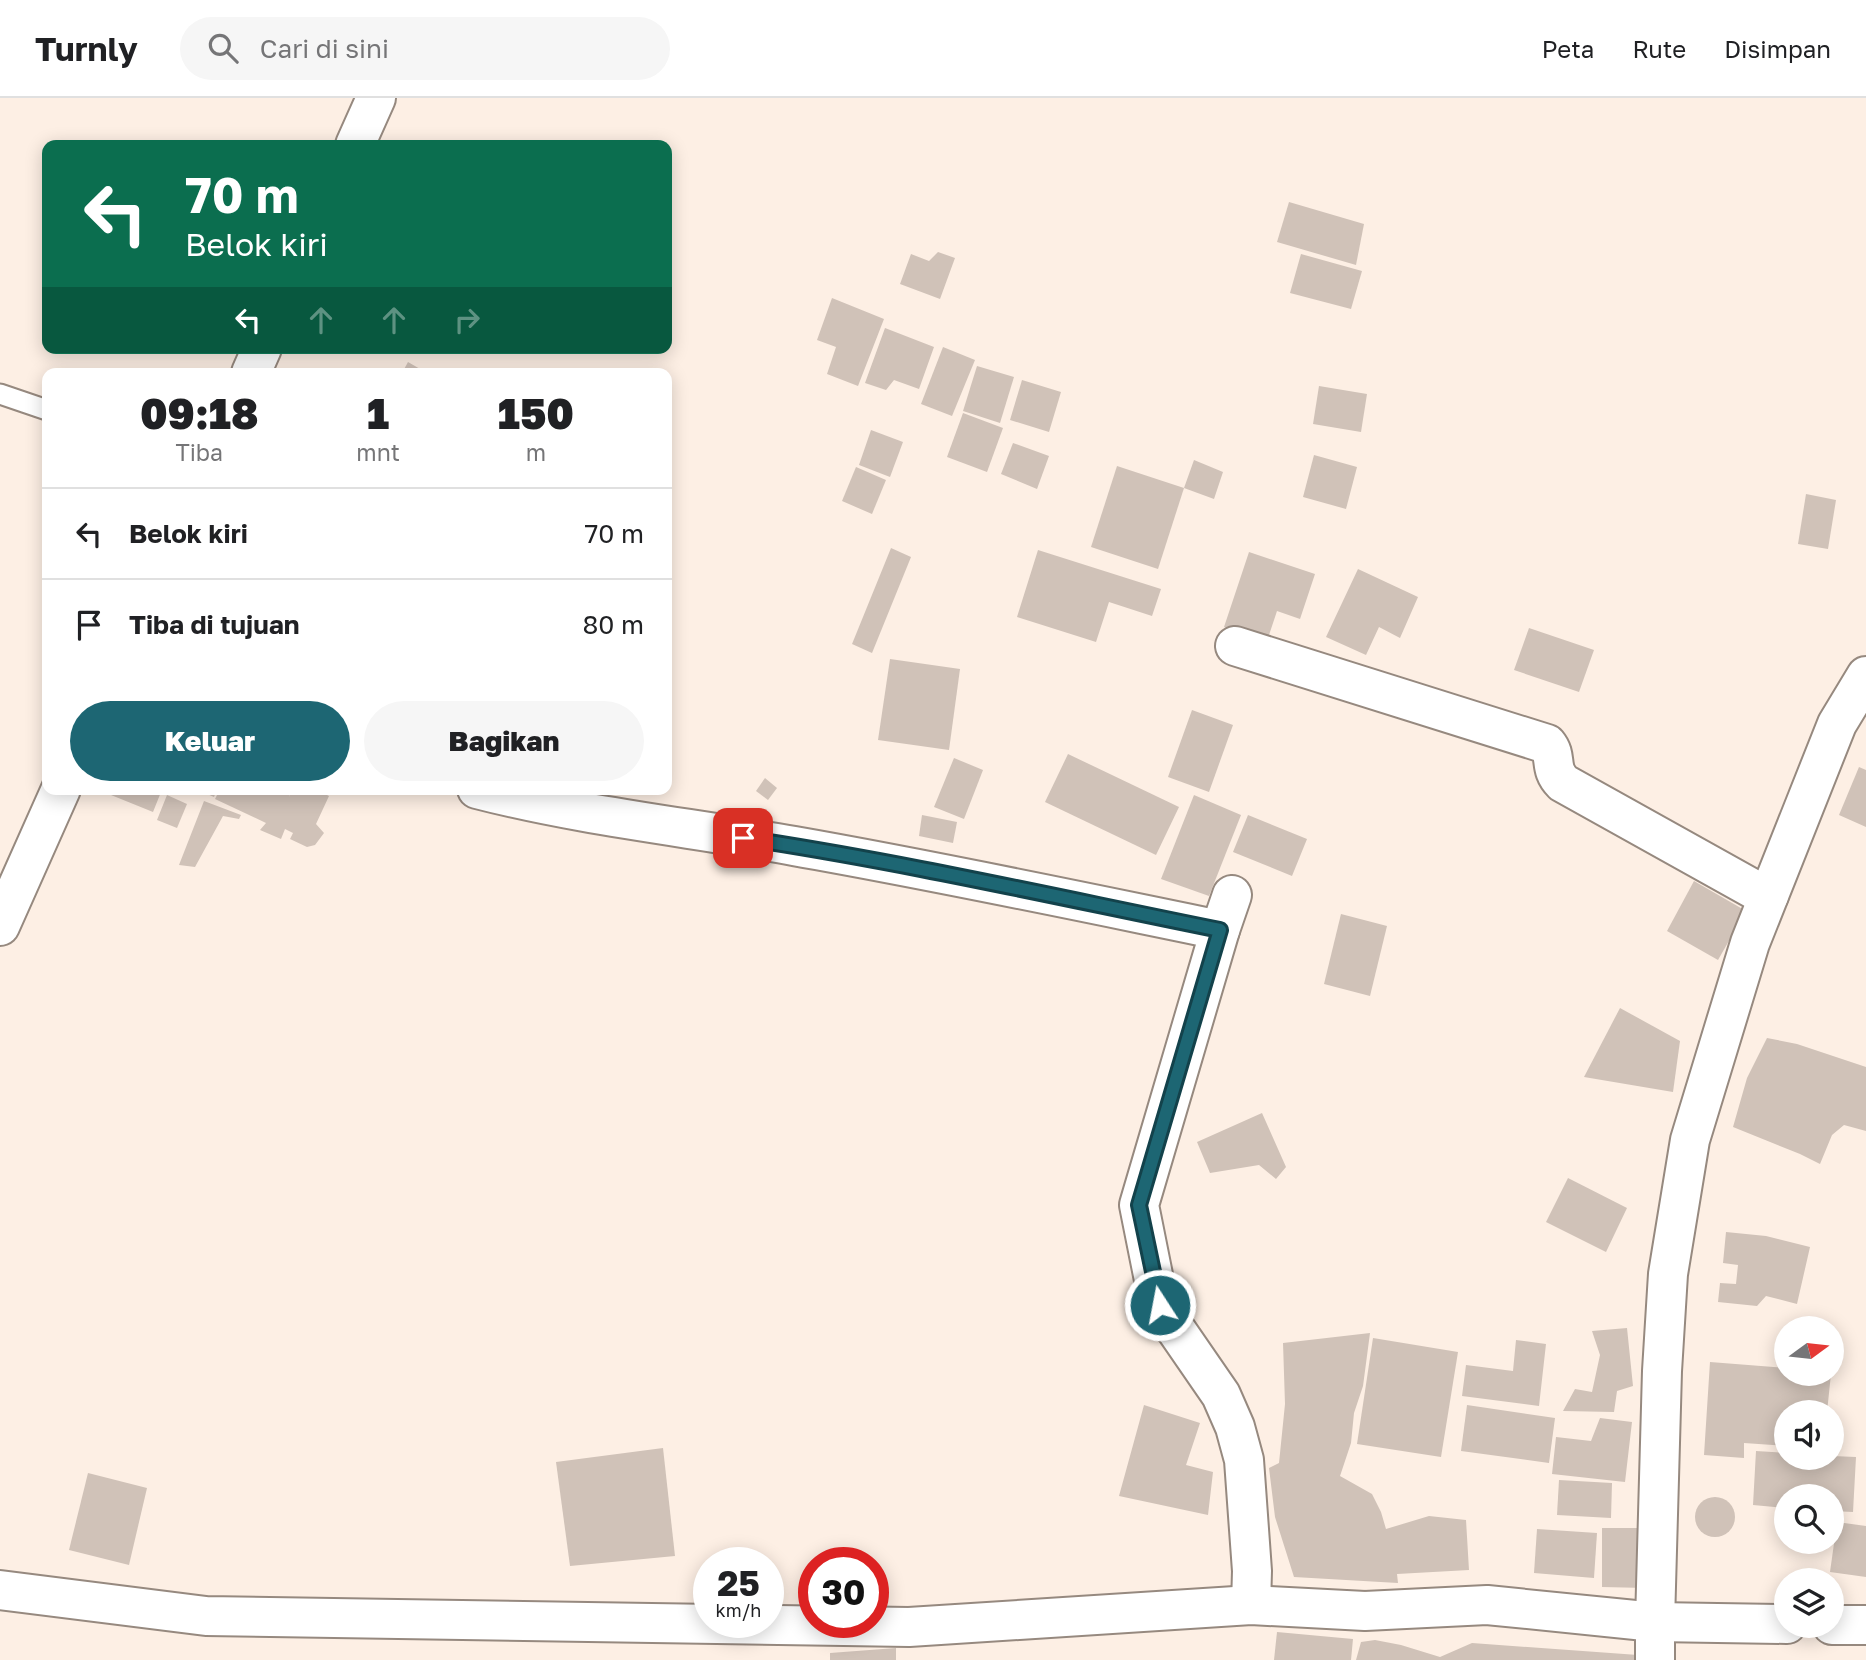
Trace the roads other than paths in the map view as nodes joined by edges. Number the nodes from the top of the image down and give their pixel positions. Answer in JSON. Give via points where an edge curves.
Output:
{"nodes":[{"id":1,"x":376,"y":98,"type":"edge"},
{"id":2,"x":357,"y":140,"type":"edge"},
{"id":3,"x":0,"y":394,"type":"edge"},
{"id":4,"x":42,"y":408,"type":"edge"},
{"id":5,"x":1235,"y":646,"type":"dead end"},
{"id":6,"x":1866,"y":676,"type":"edge"},
{"id":7,"x":58,"y":795,"type":"edge"},
{"id":8,"x":506,"y":795,"type":"edge"},
{"id":9,"x":1232,"y":895,"type":"dead end"},
{"id":10,"x":1769,"y":895,"type":"junction"},
{"id":11,"x":0,"y":926,"type":"edge"},
{"id":12,"x":1220,"y":930,"type":"junction"},
{"id":13,"x":0,"y":1590,"type":"edge"},
{"id":14,"x":1251,"y":1605,"type":"junction"},
{"id":15,"x":1654,"y":1622,"type":"junction"},
{"id":16,"x":1774,"y":1624,"type":"edge"},
{"id":17,"x":1844,"y":1625,"type":"edge"},
{"id":18,"x":1866,"y":1625,"type":"edge"},
{"id":19,"x":1656,"y":1660,"type":"edge"}],
"edges":[{"from":1,"to":2,"type":"main road"},
{"from":3,"to":4,"type":"lane"},
{"from":5,"to":10,"type":"main road","via":[[1547,744],[1556,776],[1563,783]]},
{"from":6,"to":10,"type":"main road","via":[[1837,724]]},
{"from":7,"to":11,"type":"main road"},
{"from":8,"to":12,"type":"main road","via":[[807,848]]},
{"from":9,"to":12,"type":"main road"},
{"from":10,"to":15,"type":"main road","via":[[1690,1140],[1670,1261]]},
{"from":12,"to":14,"type":"main road","via":[[1139,1205],[1160,1305],[1221,1395],[1235,1426],[1244,1460]]},
{"from":13,"to":14,"type":"main road","via":[[206,1616],[909,1627]]},
{"from":14,"to":15,"type":"main road","via":[[1365,1611],[1486,1605]]},
{"from":15,"to":16,"type":"main road"},
{"from":15,"to":19,"type":"main road"},
{"from":17,"to":18,"type":"main road"}]}
